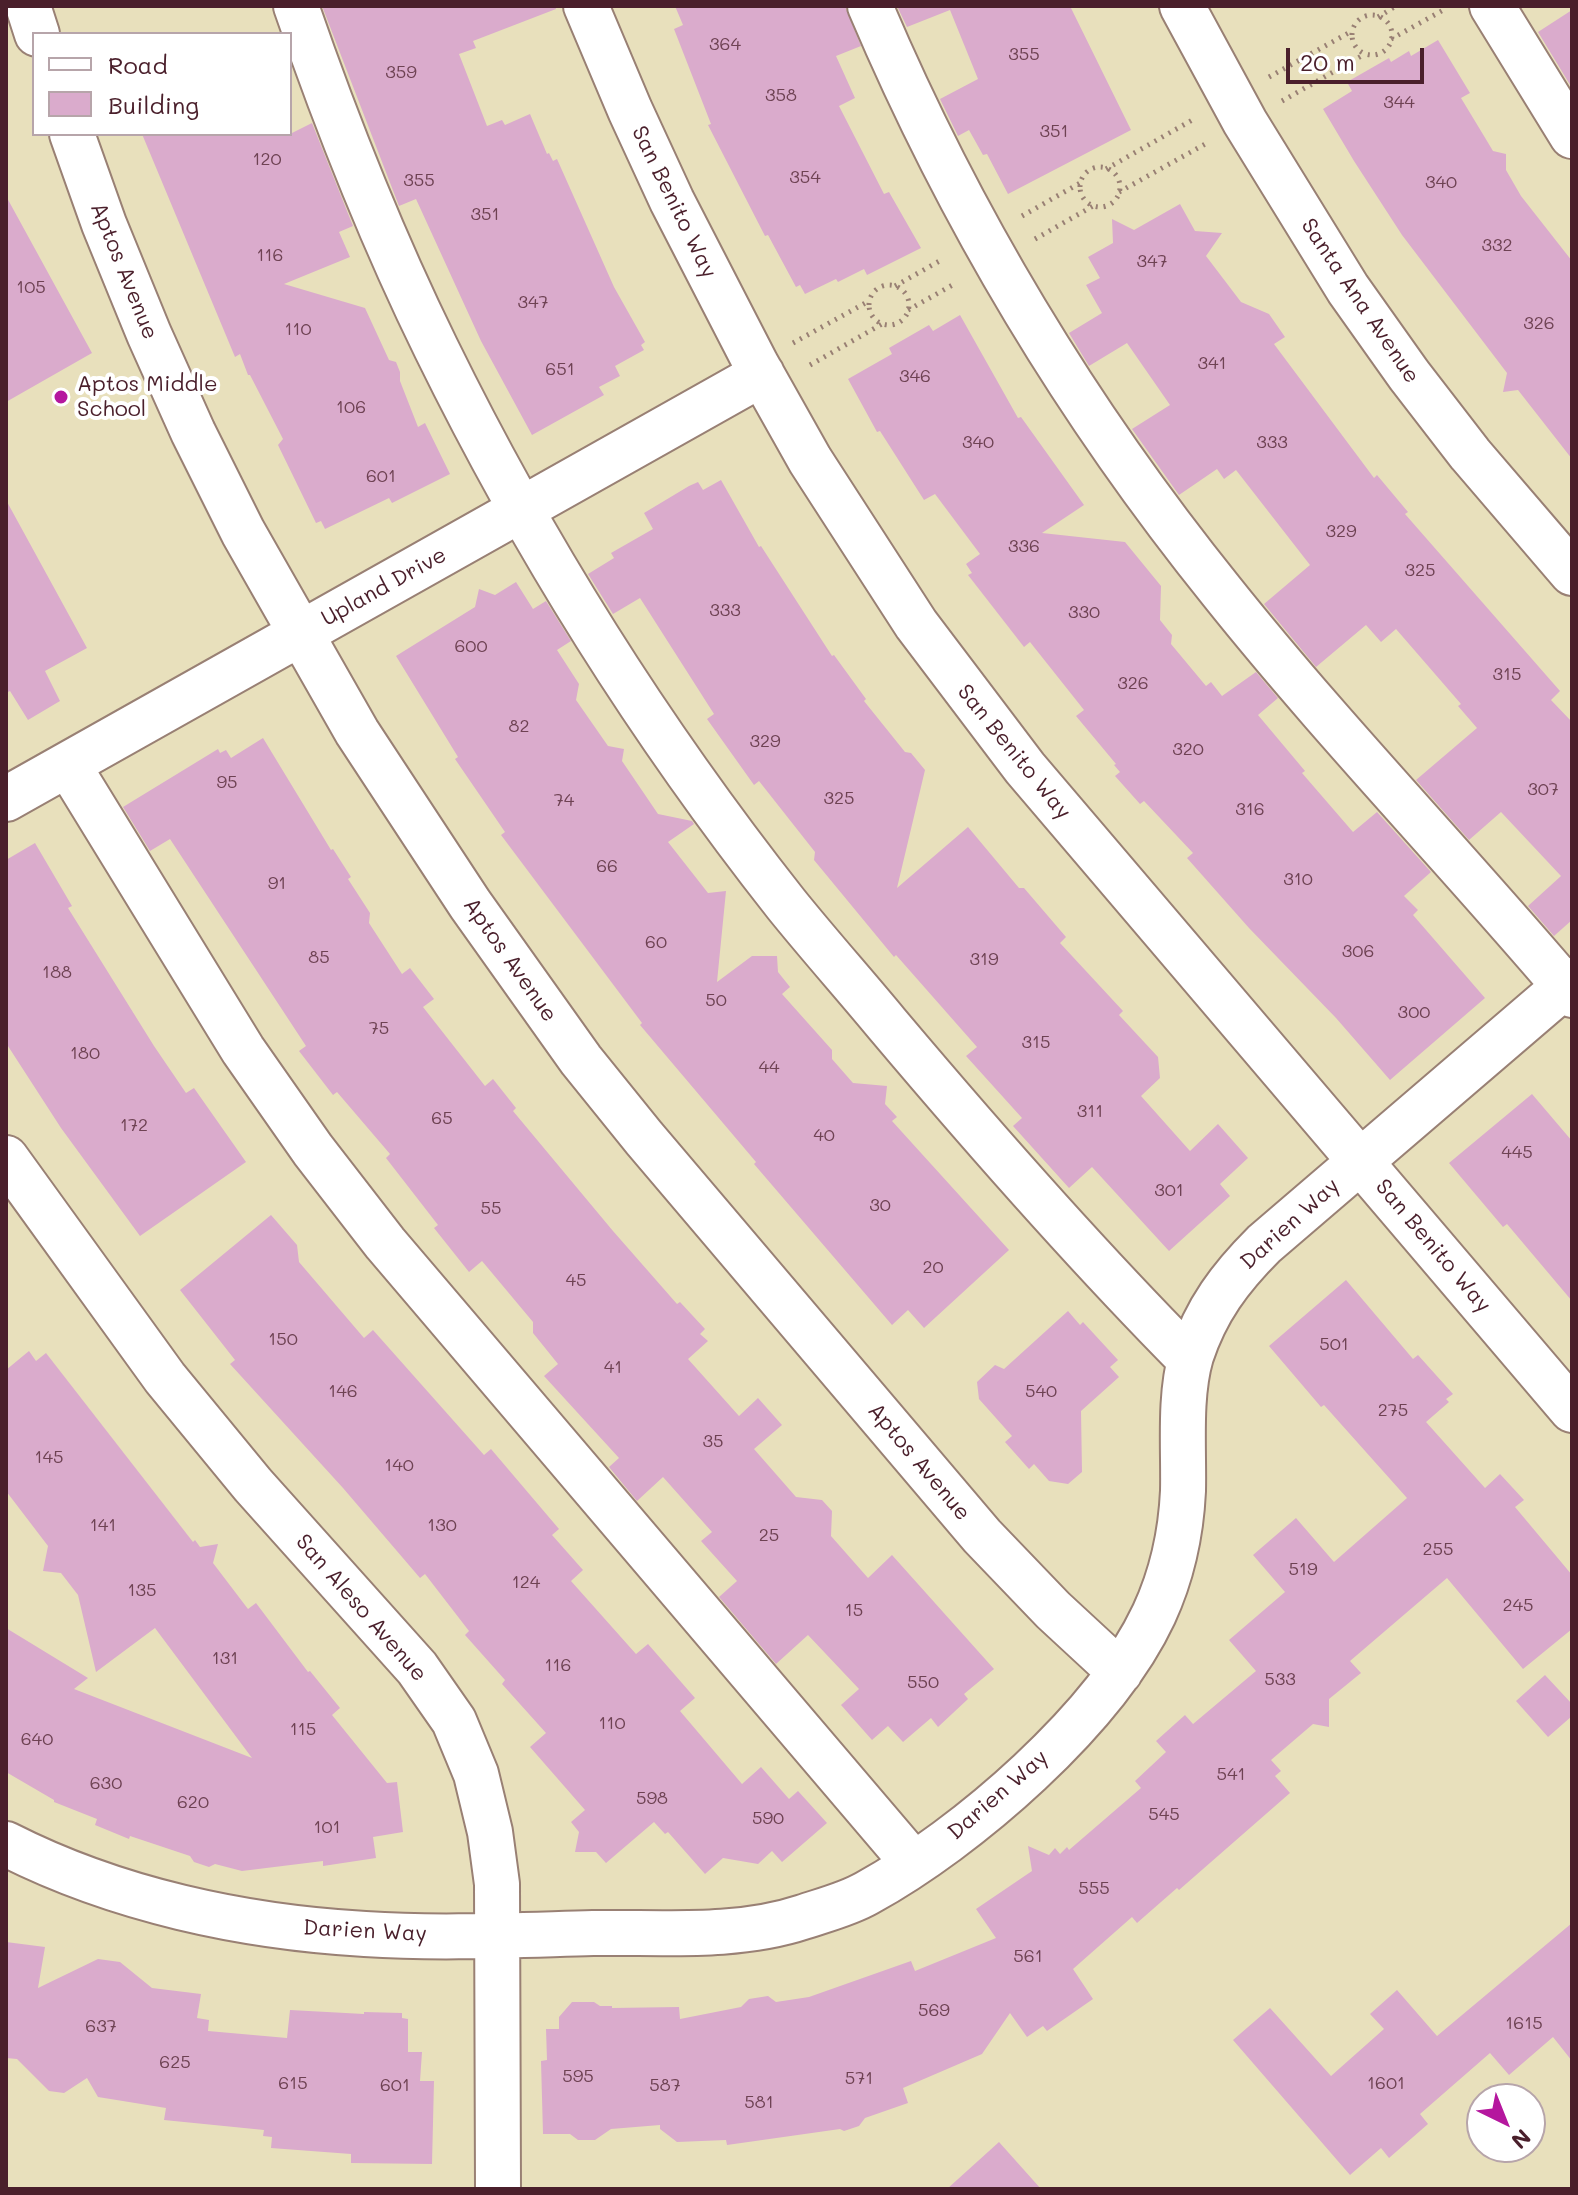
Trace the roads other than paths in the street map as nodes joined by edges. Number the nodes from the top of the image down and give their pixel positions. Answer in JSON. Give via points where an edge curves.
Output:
{"nodes":[{"id":1,"x":28,"y":6,"type":"edge"},
{"id":2,"x":296,"y":6,"type":"edge"},
{"id":3,"x":586,"y":6,"type":"edge"},
{"id":4,"x":870,"y":6,"type":"edge"},
{"id":5,"x":1182,"y":6,"type":"edge"},
{"id":6,"x":1492,"y":6,"type":"edge"},
{"id":7,"x":36,"y":32,"type":"edge"},
{"id":8,"x":73,"y":136,"type":"edge"},
{"id":9,"x":1572,"y":136,"type":"edge"},
{"id":10,"x":762,"y":375,"type":"junction"},
{"id":11,"x":522,"y":509,"type":"junction"},
{"id":12,"x":1572,"y":573,"type":"edge"},
{"id":13,"x":300,"y":634,"type":"junction"},
{"id":14,"x":68,"y":765,"type":"junction"},
{"id":15,"x":6,"y":799,"type":"edge"},
{"id":16,"x":1570,"y":987,"type":"edge"},
{"id":17,"x":6,"y":1158,"type":"edge"},
{"id":18,"x":1360,"y":1161,"type":"junction"},
{"id":19,"x":1190,"y":1360,"type":"junction"},
{"id":20,"x":1572,"y":1410,"type":"edge"},
{"id":21,"x":1120,"y":1672,"type":"junction"},
{"id":22,"x":6,"y":1844,"type":"edge"},
{"id":23,"x":914,"y":1864,"type":"junction"},
{"id":24,"x":497,"y":1935,"type":"junction"},
{"id":25,"x":498,"y":2189,"type":"edge"}],
"edges":[{"from":1,"to":7,"type":"street"},
{"from":2,"to":11,"type":"street","via":[[352,159],[435,347]]},
{"from":3,"to":10,"type":"street","name":"San Benito Way","via":[[672,201]]},
{"from":4,"to":16,"type":"street","via":[[983,237],[1100,426],[1279,662]]},
{"from":5,"to":12,"type":"street","name":"Santa Ana Avenue","via":[[1245,122],[1348,289],[1470,454]]},
{"from":6,"to":9,"type":"street"},
{"from":8,"to":13,"type":"street","name":"Aptos Avenue","via":[[104,224],[193,432]]},
{"from":10,"to":11,"type":"street","name":"Upland Drive"},
{"from":10,"to":18,"type":"street","name":"San Benito Way","via":[[861,542],[972,701]]},
{"from":11,"to":13,"type":"street","name":"Upland Drive"},
{"from":11,"to":19,"type":"street","via":[[651,718],[788,906],[941,1088]]},
{"from":13,"to":14,"type":"street","name":"Upland Drive"},
{"from":13,"to":21,"type":"street","name":"Aptos Avenue","via":[[412,819],[581,1060],[982,1536]]},
{"from":14,"to":15,"type":"street","name":"Upland Drive"},
{"from":14,"to":23,"type":"street","via":[[235,1038],[313,1150],[395,1255]]},
{"from":16,"to":18,"type":"street","name":"Darien Way"},
{"from":17,"to":24,"type":"street","name":"San Aleso Avenue","via":[[165,1378],[417,1668],[454,1721],[476,1774],[490,1832]]},
{"from":18,"to":19,"type":"street","name":"Darien Way","via":[[1233,1275],[1209,1312]]},
{"from":18,"to":20,"type":"street","name":"San Benito Way"},
{"from":19,"to":21,"type":"street","name":"Darien Way","via":[[1176,1555],[1154,1615]]},
{"from":21,"to":23,"type":"street","name":"Darien Way","via":[[1078,1724],[1026,1774]]},
{"from":22,"to":24,"type":"street","name":"Darien Way","via":[[105,1885],[275,1926],[367,1934]]},
{"from":23,"to":24,"type":"street","name":"Darien Way","via":[[862,1896],[799,1919],[732,1931]]},
{"from":24,"to":25,"type":"street","name":"San Aleso Avenue"}]}
